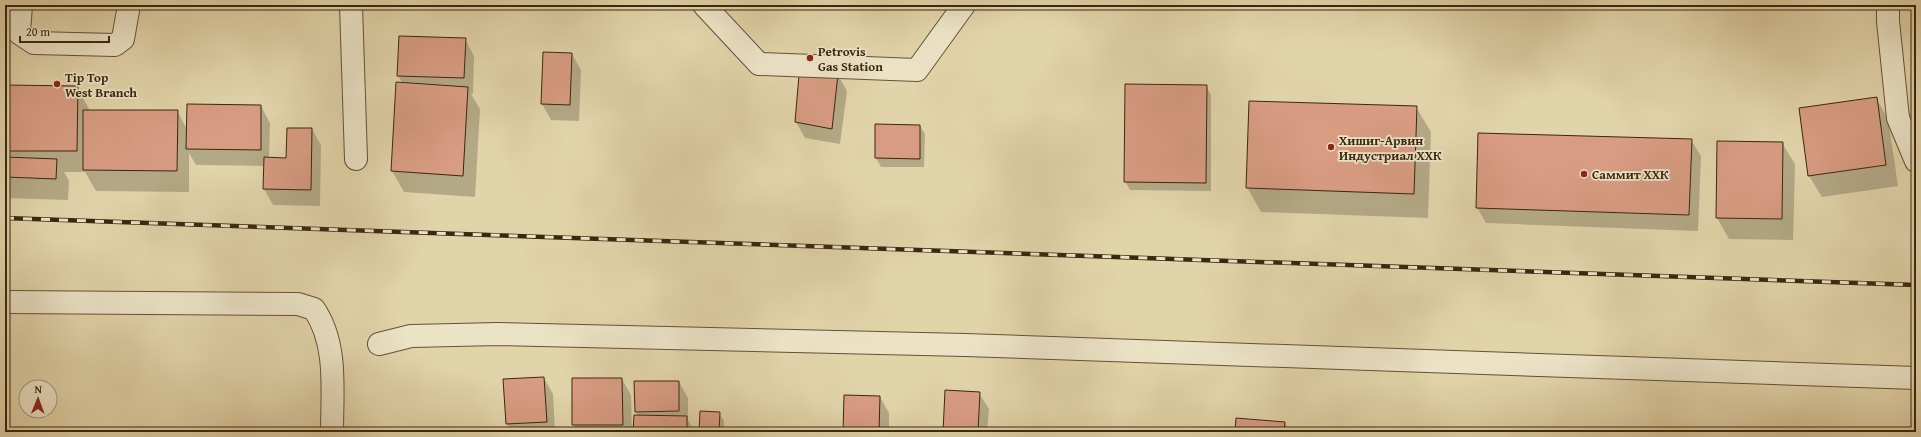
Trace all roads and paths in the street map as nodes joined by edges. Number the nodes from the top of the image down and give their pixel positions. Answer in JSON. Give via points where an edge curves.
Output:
{"nodes":[{"id":1,"x":20,"y":5,"type":"edge"},
{"id":2,"x":129,"y":5,"type":"edge"},
{"id":3,"x":351,"y":5,"type":"edge"},
{"id":4,"x":704,"y":5,"type":"edge"},
{"id":5,"x":964,"y":5,"type":"edge"},
{"id":6,"x":1888,"y":5,"type":"edge"},
{"id":7,"x":356,"y":159,"type":"dead end"},
{"id":8,"x":1916,"y":162,"type":"edge"},
{"id":9,"x":5,"y":302,"type":"edge"},
{"id":10,"x":379,"y":344,"type":"dead end"},
{"id":11,"x":1916,"y":378,"type":"edge"},
{"id":12,"x":332,"y":432,"type":"edge"}],
"edges":[{"from":1,"to":2,"type":"lane","via":[[19,33],[34,43],[115,45],[123,39]]},
{"from":3,"to":7,"type":"lane"},
{"from":4,"to":5,"type":"lane","via":[[758,64],[917,70]]},
{"from":6,"to":8,"type":"lane","via":[[1898,118]]},
{"from":9,"to":12,"type":"lane","via":[[298,304],[314,309],[323,326],[331,358]]},
{"from":10,"to":11,"type":"lane","via":[[411,336],[530,335],[965,345]]}]}
